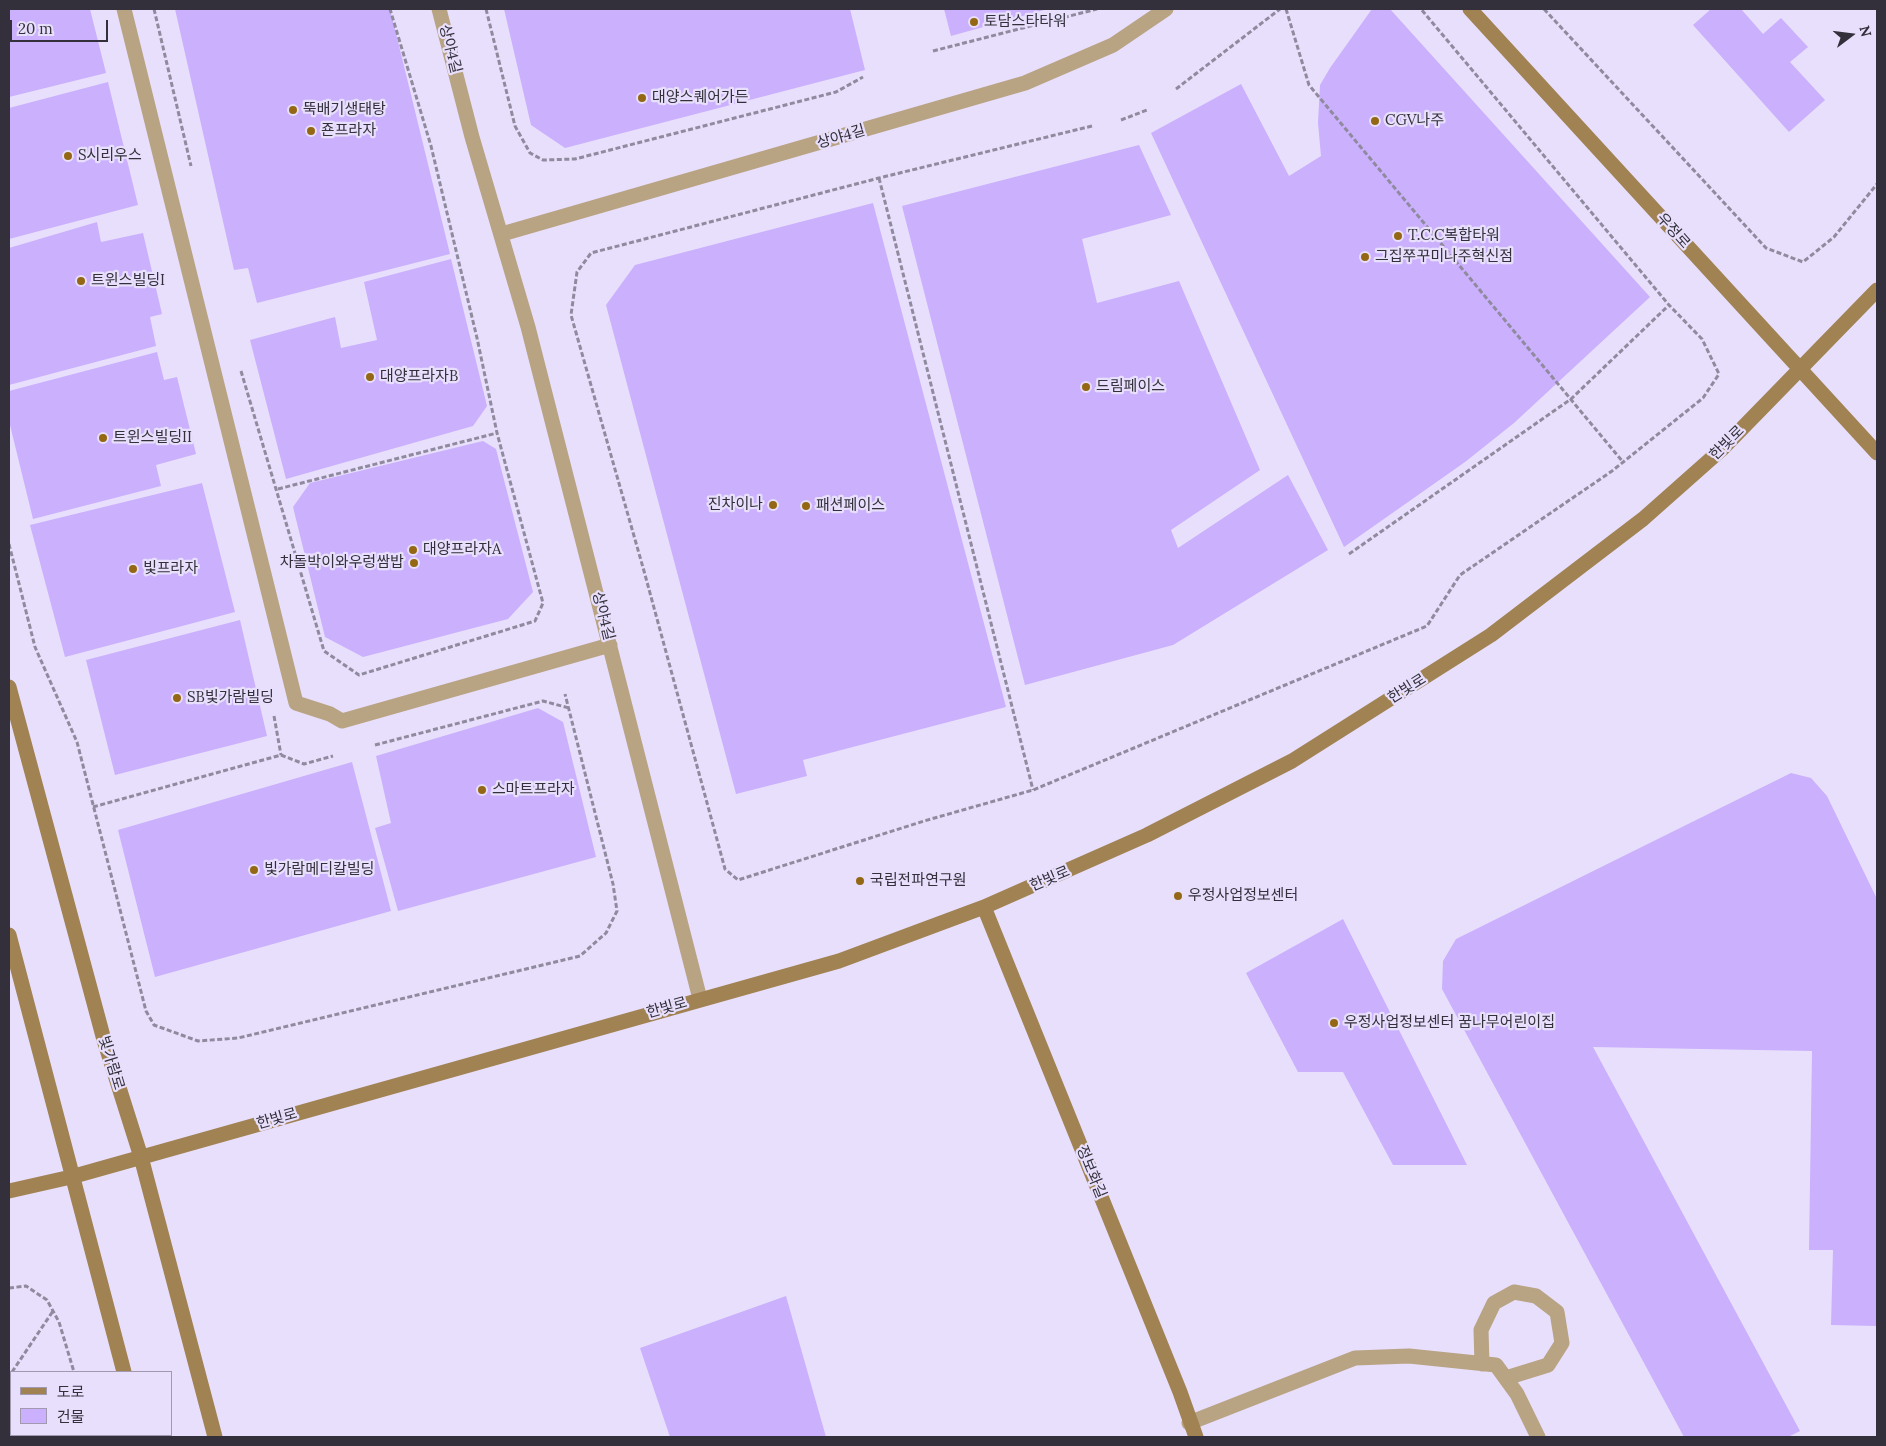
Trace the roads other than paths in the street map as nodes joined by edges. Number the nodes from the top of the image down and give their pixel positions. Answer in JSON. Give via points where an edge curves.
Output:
{"nodes":[{"id":1,"x":124,"y":9,"type":"edge"},
{"id":2,"x":439,"y":9,"type":"edge"},
{"id":3,"x":1166,"y":9,"type":"edge"},
{"id":4,"x":1470,"y":9,"type":"edge"},
{"id":5,"x":502,"y":234,"type":"junction"},
{"id":6,"x":1877,"y":290,"type":"edge"},
{"id":7,"x":1799,"y":369,"type":"junction"},
{"id":8,"x":1877,"y":453,"type":"edge"},
{"id":9,"x":610,"y":645,"type":"junction"},
{"id":10,"x":9,"y":687,"type":"edge"},
{"id":11,"x":984,"y":907,"type":"junction"},
{"id":12,"x":9,"y":935,"type":"edge"},
{"id":13,"x":700,"y":999,"type":"junction"},
{"id":14,"x":141,"y":1157,"type":"junction"},
{"id":15,"x":71,"y":1177,"type":"junction"},
{"id":16,"x":9,"y":1191,"type":"edge"},
{"id":17,"x":1482,"y":1364,"type":"junction"},
{"id":18,"x":124,"y":1371,"type":"edge"},
{"id":19,"x":1506,"y":1378,"type":"junction"},
{"id":20,"x":1192,"y":1430,"type":"edge"},
{"id":21,"x":215,"y":1437,"type":"edge"},
{"id":22,"x":1538,"y":1437,"type":"edge"}],
"edges":[{"from":1,"to":9,"type":"street","via":[[296,704],[342,721]]},
{"from":2,"to":5,"type":"street","name":"상야4길","via":[[472,137]]},
{"from":3,"to":5,"type":"street","name":"상야4길","via":[[1113,45],[1025,83]]},
{"from":4,"to":7,"type":"street","name":"우정로"},
{"from":5,"to":9,"type":"street","name":"상야4길"},
{"from":6,"to":7,"type":"street","name":"한빛로"},
{"from":7,"to":8,"type":"street","name":"우정로"},
{"from":7,"to":11,"type":"street","name":"한빛로","via":[[1722,449],[1643,520],[1491,636],[1292,760],[1148,835]]},
{"from":9,"to":13,"type":"street","name":"상야4길"},
{"from":10,"to":14,"type":"street","name":"빛가람로","via":[[104,1040]]},
{"from":11,"to":13,"type":"street","name":"한빛로","via":[[839,961]]},
{"from":11,"to":20,"type":"street","name":"정보화길","via":[[1180,1392]]},
{"from":12,"to":15,"type":"street"},
{"from":13,"to":14,"type":"street","name":"한빛로"},
{"from":14,"to":15,"type":"street","name":"한빛로"},
{"from":14,"to":21,"type":"street","name":"빛가람로"},
{"from":15,"to":16,"type":"street","name":"한빛로"},
{"from":15,"to":18,"type":"street"},
{"from":17,"to":19,"type":"street","via":[[1496,1365]]},
{"from":17,"to":19,"type":"street","via":[[1481,1330],[1494,1303],[1514,1292],[1536,1296],[1557,1312],[1562,1343],[1548,1365]]},
{"from":17,"to":20,"type":"street","via":[[1409,1356],[1354,1358]]},
{"from":19,"to":22,"type":"street"}]}
